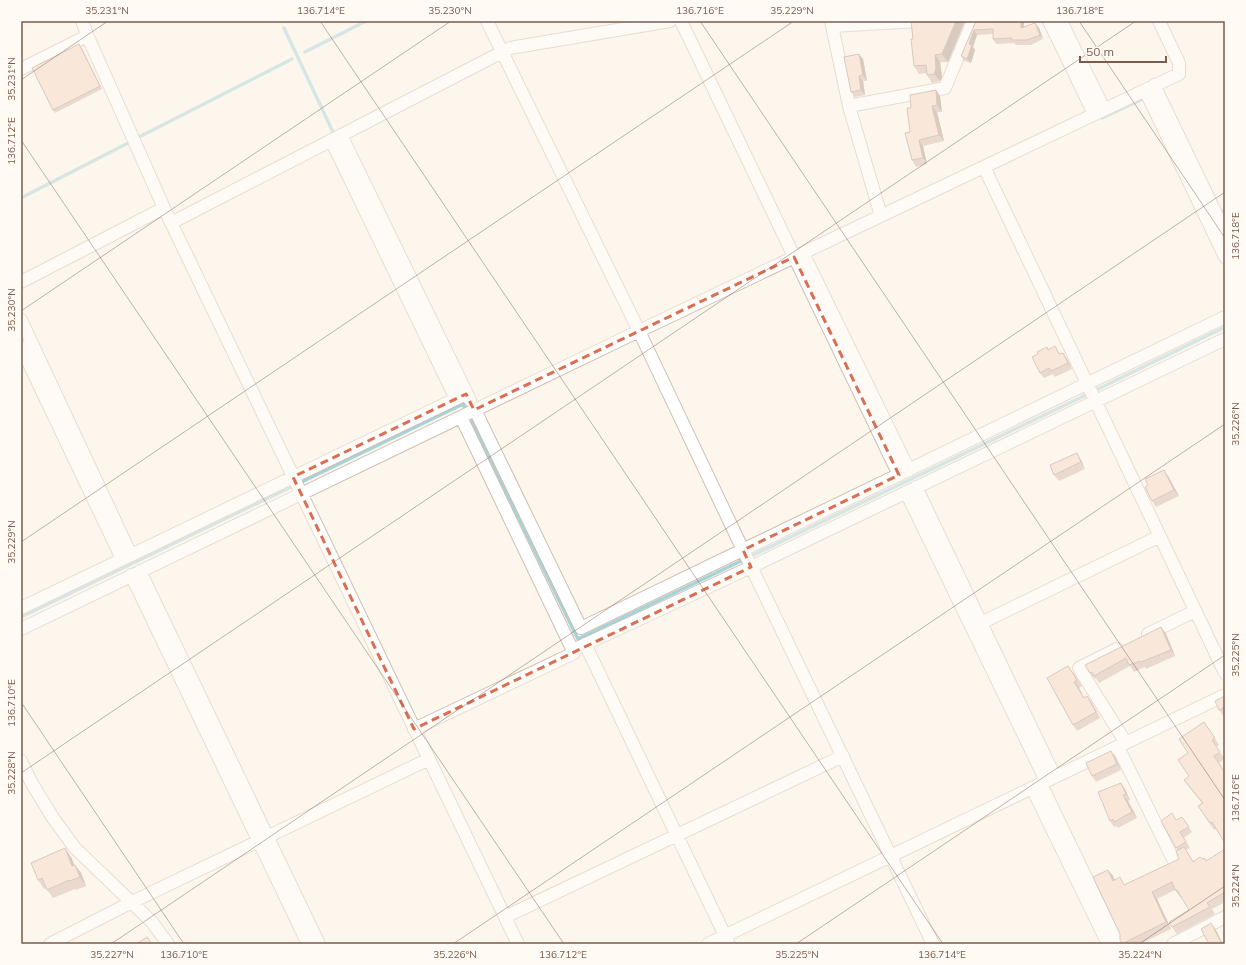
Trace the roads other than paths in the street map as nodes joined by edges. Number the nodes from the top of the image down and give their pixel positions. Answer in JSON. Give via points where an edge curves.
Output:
{"nodes":[{"id":1,"x":82,"y":21,"type":"edge"},
{"id":2,"x":487,"y":21,"type":"edge"},
{"id":3,"x":670,"y":21,"type":"edge"},
{"id":4,"x":681,"y":21,"type":"edge"},
{"id":5,"x":919,"y":21,"type":"edge"},
{"id":6,"x":973,"y":21,"type":"edge"},
{"id":7,"x":1049,"y":21,"type":"edge"},
{"id":8,"x":1061,"y":21,"type":"edge"},
{"id":9,"x":1159,"y":21,"type":"edge"},
{"id":10,"x":832,"y":24,"type":"edge"},
{"id":11,"x":87,"y":36,"type":"junction"},
{"id":12,"x":502,"y":52,"type":"junction"},
{"id":13,"x":21,"y":69,"type":"edge"},
{"id":14,"x":1150,"y":88,"type":"junction"},
{"id":15,"x":849,"y":106,"type":"junction"},
{"id":16,"x":1099,"y":112,"type":"junction"},
{"id":17,"x":336,"y":138,"type":"junction"},
{"id":18,"x":984,"y":167,"type":"junction"},
{"id":19,"x":1220,"y":207,"type":"edge"},
{"id":20,"x":164,"y":208,"type":"junction"},
{"id":21,"x":882,"y":216,"type":"junction"},
{"id":22,"x":171,"y":223,"type":"junction"},
{"id":23,"x":1225,"y":232,"type":"edge"},
{"id":24,"x":799,"y":255,"type":"junction"},
{"id":25,"x":1225,"y":257,"type":"edge"},
{"id":26,"x":21,"y":282,"type":"edge"},
{"id":27,"x":1225,"y":317,"type":"edge"},
{"id":28,"x":21,"y":320,"type":"edge"},
{"id":29,"x":639,"y":331,"type":"junction"},
{"id":30,"x":1225,"y":338,"type":"edge"},
{"id":31,"x":21,"y":347,"type":"edge"},
{"id":32,"x":1087,"y":384,"type":"junction"},
{"id":33,"x":461,"y":397,"type":"junction"},
{"id":34,"x":1095,"y":401,"type":"junction"},
{"id":35,"x":475,"y":410,"type":"junction"},
{"id":36,"x":461,"y":417,"type":"junction"},
{"id":37,"x":904,"y":473,"type":"junction"},
{"id":38,"x":296,"y":485,"type":"junction"},
{"id":39,"x":911,"y":490,"type":"junction"},
{"id":40,"x":1160,"y":536,"type":"junction"},
{"id":41,"x":743,"y":550,"type":"junction"},
{"id":42,"x":126,"y":557,"type":"junction"},
{"id":43,"x":751,"y":567,"type":"junction"},
{"id":44,"x":136,"y":573,"type":"junction"},
{"id":45,"x":21,"y":608,"type":"edge"},
{"id":46,"x":1195,"y":611,"type":"junction"},
{"id":47,"x":981,"y":623,"type":"junction"},
{"id":48,"x":21,"y":629,"type":"edge"},
{"id":49,"x":1140,"y":638,"type":"edge"},
{"id":50,"x":1127,"y":644,"type":"edge"},
{"id":51,"x":578,"y":648,"type":"junction"},
{"id":52,"x":1225,"y":673,"type":"edge"},
{"id":53,"x":1225,"y":695,"type":"edge"},
{"id":54,"x":414,"y":730,"type":"junction"},
{"id":55,"x":1122,"y":745,"type":"junction"},
{"id":56,"x":842,"y":756,"type":"junction"},
{"id":57,"x":429,"y":759,"type":"junction"},
{"id":58,"x":21,"y":761,"type":"edge"},
{"id":59,"x":1044,"y":783,"type":"junction"},
{"id":60,"x":26,"y":785,"type":"edge"},
{"id":61,"x":673,"y":837,"type":"junction"},
{"id":62,"x":263,"y":839,"type":"junction"},
{"id":63,"x":891,"y":856,"type":"junction"},
{"id":64,"x":1173,"y":859,"type":"dead end"},
{"id":65,"x":132,"y":902,"type":"junction"},
{"id":66,"x":505,"y":917,"type":"junction"},
{"id":67,"x":1225,"y":917,"type":"edge"},
{"id":68,"x":720,"y":941,"type":"edge"},
{"id":69,"x":50,"y":944,"type":"edge"},
{"id":70,"x":168,"y":944,"type":"edge"},
{"id":71,"x":308,"y":944,"type":"edge"},
{"id":72,"x":319,"y":944,"type":"edge"},
{"id":73,"x":518,"y":944,"type":"edge"},
{"id":74,"x":933,"y":944,"type":"edge"},
{"id":75,"x":1108,"y":944,"type":"edge"},
{"id":76,"x":1118,"y":944,"type":"edge"},
{"id":77,"x":1173,"y":944,"type":"edge"}],
"edges":[{"from":1,"to":11,"type":"street"},
{"from":2,"to":12,"type":"street"},
{"from":3,"to":12,"type":"street","via":[[510,48]]},
{"from":4,"to":24,"type":"street"},
{"from":5,"to":10,"type":"street"},
{"from":6,"to":15,"type":"street","via":[[945,88]]},
{"from":7,"to":16,"type":"street"},
{"from":8,"to":16,"type":"street"},
{"from":9,"to":14,"type":"street","via":[[1179,63],[1178,74]]},
{"from":10,"to":15,"type":"street"},
{"from":11,"to":13,"type":"street"},
{"from":11,"to":20,"type":"street"},
{"from":12,"to":17,"type":"street"},
{"from":12,"to":29,"type":"street"},
{"from":14,"to":16,"type":"street"},
{"from":14,"to":19,"type":"street"},
{"from":14,"to":25,"type":"street"},
{"from":15,"to":21,"type":"street"},
{"from":16,"to":18,"type":"street"},
{"from":17,"to":22,"type":"street"},
{"from":17,"to":33,"type":"street"},
{"from":18,"to":21,"type":"street"},
{"from":18,"to":32,"type":"street"},
{"from":19,"to":23,"type":"street"},
{"from":20,"to":22,"type":"street"},
{"from":20,"to":26,"type":"street"},
{"from":21,"to":24,"type":"street"},
{"from":22,"to":38,"type":"street"},
{"from":24,"to":29,"type":"street"},
{"from":24,"to":37,"type":"street"},
{"from":27,"to":32,"type":"street"},
{"from":28,"to":42,"type":"street"},
{"from":29,"to":35,"type":"street"},
{"from":29,"to":41,"type":"street"},
{"from":30,"to":34,"type":"street"},
{"from":31,"to":42,"type":"street"},
{"from":32,"to":34,"type":"street"},
{"from":32,"to":37,"type":"street"},
{"from":33,"to":35,"type":"street"},
{"from":33,"to":38,"type":"street"},
{"from":34,"to":39,"type":"street"},
{"from":34,"to":40,"type":"street"},
{"from":35,"to":36,"type":"street"},
{"from":35,"to":41,"type":"street","via":[[581,628]]},
{"from":36,"to":38,"type":"street"},
{"from":36,"to":51,"type":"street"},
{"from":37,"to":41,"type":"street"},
{"from":38,"to":42,"type":"street"},
{"from":38,"to":44,"type":"street"},
{"from":38,"to":54,"type":"street"},
{"from":39,"to":43,"type":"street"},
{"from":39,"to":47,"type":"street"},
{"from":39,"to":59,"type":"street"},
{"from":40,"to":46,"type":"street"},
{"from":40,"to":47,"type":"street"},
{"from":41,"to":43,"type":"street"},
{"from":42,"to":45,"type":"street"},
{"from":43,"to":51,"type":"street"},
{"from":43,"to":56,"type":"street"},
{"from":44,"to":48,"type":"street"},
{"from":44,"to":62,"type":"street"},
{"from":46,"to":49,"type":"street"},
{"from":46,"to":52,"type":"street"},
{"from":47,"to":59,"type":"street"},
{"from":50,"to":55,"type":"street","via":[[1079,668]]},
{"from":51,"to":54,"type":"street","via":[[574,653]]},
{"from":51,"to":61,"type":"street"},
{"from":53,"to":55,"type":"street"},
{"from":54,"to":57,"type":"street"},
{"from":55,"to":59,"type":"street"},
{"from":55,"to":64,"type":"street"},
{"from":56,"to":61,"type":"street"},
{"from":56,"to":63,"type":"street"},
{"from":57,"to":62,"type":"street"},
{"from":57,"to":66,"type":"street"},
{"from":58,"to":60,"type":"street"},
{"from":59,"to":63,"type":"street"},
{"from":59,"to":75,"type":"street"},
{"from":59,"to":76,"type":"street"},
{"from":60,"to":65,"type":"street","via":[[76,848]]},
{"from":61,"to":66,"type":"street"},
{"from":61,"to":68,"type":"street"},
{"from":62,"to":65,"type":"street"},
{"from":62,"to":71,"type":"street"},
{"from":62,"to":72,"type":"street"},
{"from":63,"to":68,"type":"street"},
{"from":63,"to":74,"type":"street"},
{"from":65,"to":69,"type":"street"},
{"from":65,"to":70,"type":"street","via":[[152,922]]},
{"from":66,"to":73,"type":"street"},
{"from":67,"to":77,"type":"street"}]}
